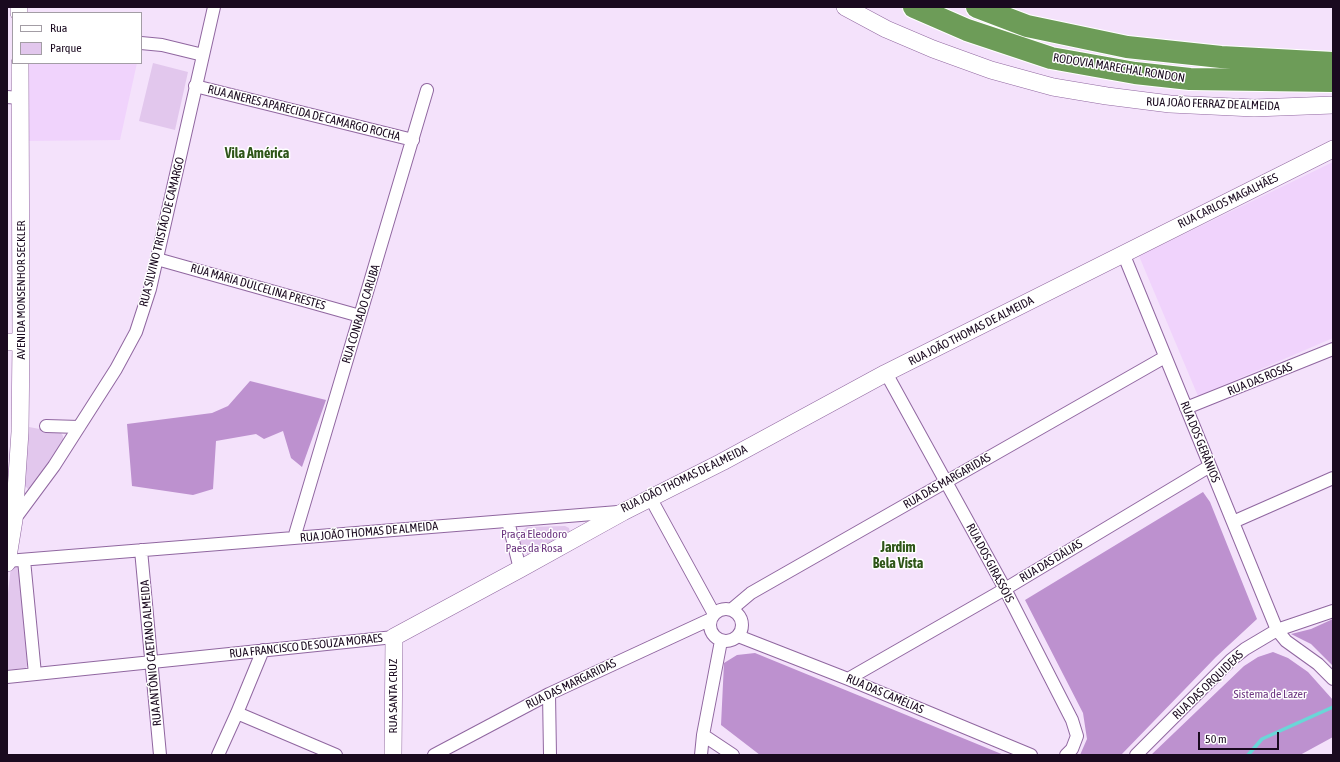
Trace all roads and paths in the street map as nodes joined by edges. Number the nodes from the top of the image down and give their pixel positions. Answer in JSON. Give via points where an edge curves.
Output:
{"nodes":[{"id":1,"x":214,"y":7,"type":"edge"},
{"id":2,"x":845,"y":7,"type":"edge"},
{"id":3,"x":914,"y":7,"type":"edge"},
{"id":4,"x":977,"y":7,"type":"edge"},
{"id":5,"x":142,"y":44,"type":"edge"},
{"id":6,"x":203,"y":55,"type":"junction"},
{"id":7,"x":1333,"y":63,"type":"edge"},
{"id":8,"x":20,"y":64,"type":"edge"},
{"id":9,"x":1333,"y":81,"type":"edge"},
{"id":10,"x":195,"y":86,"type":"junction"},
{"id":11,"x":427,"y":90,"type":"dead end"},
{"id":12,"x":14,"y":97,"type":"edge"},
{"id":13,"x":1333,"y":105,"type":"edge"},
{"id":14,"x":413,"y":140,"type":"junction"},
{"id":15,"x":1333,"y":149,"type":"edge"},
{"id":16,"x":1123,"y":253,"type":"junction"},
{"id":17,"x":157,"y":259,"type":"junction"},
{"id":18,"x":360,"y":316,"type":"junction"},
{"id":19,"x":14,"y":342,"type":"edge"},
{"id":20,"x":1333,"y":349,"type":"edge"},
{"id":21,"x":1165,"y":357,"type":"junction"},
{"id":22,"x":886,"y":373,"type":"junction"},
{"id":23,"x":1186,"y":408,"type":"junction"},
{"id":24,"x":46,"y":426,"type":"dead end"},
{"id":25,"x":79,"y":427,"type":"junction"},
{"id":26,"x":1210,"y":466,"type":"junction"},
{"id":27,"x":1333,"y":478,"type":"edge"},
{"id":28,"x":946,"y":481,"type":"junction"},
{"id":29,"x":12,"y":482,"type":"edge"},
{"id":30,"x":650,"y":498,"type":"junction"},
{"id":31,"x":623,"y":512,"type":"junction"},
{"id":32,"x":14,"y":520,"type":"junction"},
{"id":33,"x":508,"y":521,"type":"junction"},
{"id":34,"x":1233,"y":522,"type":"junction"},
{"id":35,"x":294,"y":538,"type":"junction"},
{"id":36,"x":141,"y":550,"type":"junction"},
{"id":37,"x":11,"y":562,"type":"edge"},
{"id":38,"x":520,"y":569,"type":"junction"},
{"id":39,"x":1005,"y":589,"type":"junction"},
{"id":40,"x":732,"y":609,"type":"junction"},
{"id":41,"x":1333,"y":611,"type":"edge"},
{"id":42,"x":712,"y":616,"type":"junction"},
{"id":43,"x":1277,"y":630,"type":"junction"},
{"id":44,"x":738,"y":636,"type":"junction"},
{"id":45,"x":394,"y":637,"type":"junction"},
{"id":46,"x":722,"y":640,"type":"junction"},
{"id":47,"x":263,"y":650,"type":"junction"},
{"id":48,"x":151,"y":662,"type":"junction"},
{"id":49,"x":36,"y":674,"type":"junction"},
{"id":50,"x":7,"y":678,"type":"edge"},
{"id":51,"x":848,"y":679,"type":"junction"},
{"id":52,"x":1333,"y":679,"type":"edge"},
{"id":53,"x":549,"y":694,"type":"junction"},
{"id":54,"x":237,"y":713,"type":"junction"},
{"id":55,"x":704,"y":735,"type":"junction"},
{"id":56,"x":158,"y":754,"type":"edge"},
{"id":57,"x":218,"y":755,"type":"edge"},
{"id":58,"x":336,"y":755,"type":"edge"},
{"id":59,"x":393,"y":755,"type":"edge"},
{"id":60,"x":434,"y":755,"type":"edge"},
{"id":61,"x":550,"y":755,"type":"edge"},
{"id":62,"x":701,"y":755,"type":"edge"},
{"id":63,"x":733,"y":755,"type":"edge"},
{"id":64,"x":1031,"y":755,"type":"edge"},
{"id":65,"x":1066,"y":755,"type":"edge"},
{"id":66,"x":1136,"y":755,"type":"edge"}],
"edges":[{"from":1,"to":6,"type":"street","name":"RUA SILVINO TRISTÃO DE CAMARGO"},
{"from":2,"to":13,"type":"street","name":"RUA JOÃO FERRAZ DE ALMEIDA","via":[[886,29],[933,49],[991,70],[1053,87],[1170,104],[1254,108]]},
{"from":3,"to":9,"type":"highway","name":"RODOVIA MARECHAL RONDON","via":[[967,30],[1066,61],[1190,79]]},
{"from":4,"to":7,"type":"highway","name":"RODOVIA MARECHAL RONDON","via":[[1027,26],[1127,47],[1221,57]]},
{"from":5,"to":6,"type":"street","via":[[162,45]]},
{"from":6,"to":10,"type":"street","name":"RUA SILVINO TRISTÃO DE CAMARGO"},
{"from":8,"to":12,"type":"street","name":"AVENIDA MONSENHOR SECKLER"},
{"from":10,"to":14,"type":"street","name":"RUA ANERES APARECIDA DE CAMARGO ROCHA"},
{"from":10,"to":17,"type":"street","name":"RUA SILVINO TRISTÃO DE CAMARGO"},
{"from":11,"to":14,"type":"street","name":"RUA CONRADO CARUBA"},
{"from":12,"to":19,"type":"street","name":"AVENIDA MONSENHOR SECKLER"},
{"from":14,"to":18,"type":"street","name":"RUA CONRADO CARUBA"},
{"from":15,"to":16,"type":"street","name":"RUA CARLOS MAGALHÃES"},
{"from":16,"to":21,"type":"street","name":"RUA DOS GERÂNIOS"},
{"from":16,"to":22,"type":"street","name":"RUA JOÃO THOMAS DE ALMEIDA"},
{"from":17,"to":18,"type":"street","name":"RUA MARIA DULCELINA PRESTES"},
{"from":17,"to":25,"type":"street","name":"RUA SILVINO TRISTÃO DE CAMARGO","via":[[136,332]]},
{"from":18,"to":35,"type":"street","name":"RUA CONRADO CARUBA"},
{"from":19,"to":29,"type":"street","name":"AVENIDA MONSENHOR SECKLER","via":[[20,432]]},
{"from":20,"to":23,"type":"street","name":"RUA DAS ROSAS"},
{"from":21,"to":23,"type":"street","name":"RUA DOS GERÂNIOS"},
{"from":21,"to":28,"type":"street","name":"RUA DAS MARGARIDAS"},
{"from":22,"to":28,"type":"street","name":"RUA DOS GIRASSÓIS"},
{"from":22,"to":30,"type":"street","name":"RUA JOÃO THOMAS DE ALMEIDA"},
{"from":23,"to":26,"type":"street","name":"RUA DOS GERÂNIOS"},
{"from":24,"to":25,"type":"street"},
{"from":25,"to":32,"type":"street","name":"RUA SILVINO TRISTÃO DE CAMARGO"},
{"from":26,"to":34,"type":"street","name":"RUA DOS GERÂNIOS"},
{"from":26,"to":39,"type":"street","name":"RUA DAS DÁLIAS"},
{"from":27,"to":34,"type":"street"},
{"from":28,"to":39,"type":"street","name":"RUA DOS GIRASSÓIS"},
{"from":28,"to":40,"type":"street","name":"RUA DAS MARGARIDAS","via":[[751,593]]},
{"from":29,"to":32,"type":"street","name":"AVENIDA MONSENHOR SECKLER"},
{"from":30,"to":31,"type":"street","name":"RUA JOÃO THOMAS DE ALMEIDA"},
{"from":30,"to":42,"type":"street"},
{"from":31,"to":33,"type":"street","name":"RUA JOÃO THOMAS DE ALMEIDA"},
{"from":31,"to":38,"type":"street","name":"RUA FRANCISCO DE SOUZA MORAES"},
{"from":32,"to":37,"type":"street","name":"AVENIDA MONSENHOR SECKLER"},
{"from":33,"to":35,"type":"street","name":"RUA JOÃO THOMAS DE ALMEIDA"},
{"from":33,"to":38,"type":"street"},
{"from":34,"to":43,"type":"street","name":"RUA DOS GERÂNIOS"},
{"from":35,"to":36,"type":"street","name":"RUA JOÃO THOMAS DE ALMEIDA"},
{"from":36,"to":37,"type":"street","name":"RUA JOÃO THOMAS DE ALMEIDA"},
{"from":36,"to":48,"type":"street","name":"RUA ANTÔNIO CAETANO ALMEIDA"},
{"from":37,"to":49,"type":"street"},
{"from":38,"to":45,"type":"street","name":"RUA FRANCISCO DE SOUZA MORAES"},
{"from":39,"to":51,"type":"street","name":"RUA DAS DÁLIAS"},
{"from":39,"to":65,"type":"street","name":"RUA DOS GIRASSÓIS","via":[[1072,720],[1077,736]]},
{"from":40,"to":42,"type":"street","via":[[722,609]]},
{"from":40,"to":44,"type":"street","via":[[742,621]]},
{"from":41,"to":43,"type":"street","name":"RUA DAS ORQUIDEAS"},
{"from":42,"to":46,"type":"street","via":[[712,634]]},
{"from":42,"to":53,"type":"street","name":"RUA DAS MARGARIDAS"},
{"from":43,"to":52,"type":"street","via":[[1286,641],[1318,664]]},
{"from":43,"to":66,"type":"street","name":"RUA DAS ORQUIDEAS","via":[[1231,660]]},
{"from":44,"to":46,"type":"street","via":[[731,640]]},
{"from":44,"to":51,"type":"street","name":"RUA DAS CAMÉLIAS"},
{"from":45,"to":47,"type":"street","name":"RUA FRANCISCO DE SOUZA MORAES"},
{"from":45,"to":59,"type":"street","name":"RUA SANTA CRUZ"},
{"from":46,"to":55,"type":"street"},
{"from":47,"to":48,"type":"street","name":"RUA FRANCISCO DE SOUZA MORAES"},
{"from":47,"to":54,"type":"street"},
{"from":48,"to":49,"type":"street","name":"RUA FRANCISCO DE SOUZA MORAES"},
{"from":48,"to":56,"type":"street","name":"RUA ANTÔNIO CAETANO ALMEIDA"},
{"from":49,"to":50,"type":"street","name":"RUA FRANCISCO DE SOUZA MORAES"},
{"from":51,"to":64,"type":"street","name":"RUA DAS CAMÉLIAS"},
{"from":53,"to":60,"type":"street","name":"RUA DAS MARGARIDAS"},
{"from":53,"to":61,"type":"street"},
{"from":54,"to":57,"type":"street"},
{"from":54,"to":58,"type":"street"},
{"from":55,"to":62,"type":"street"},
{"from":55,"to":63,"type":"street"}]}
